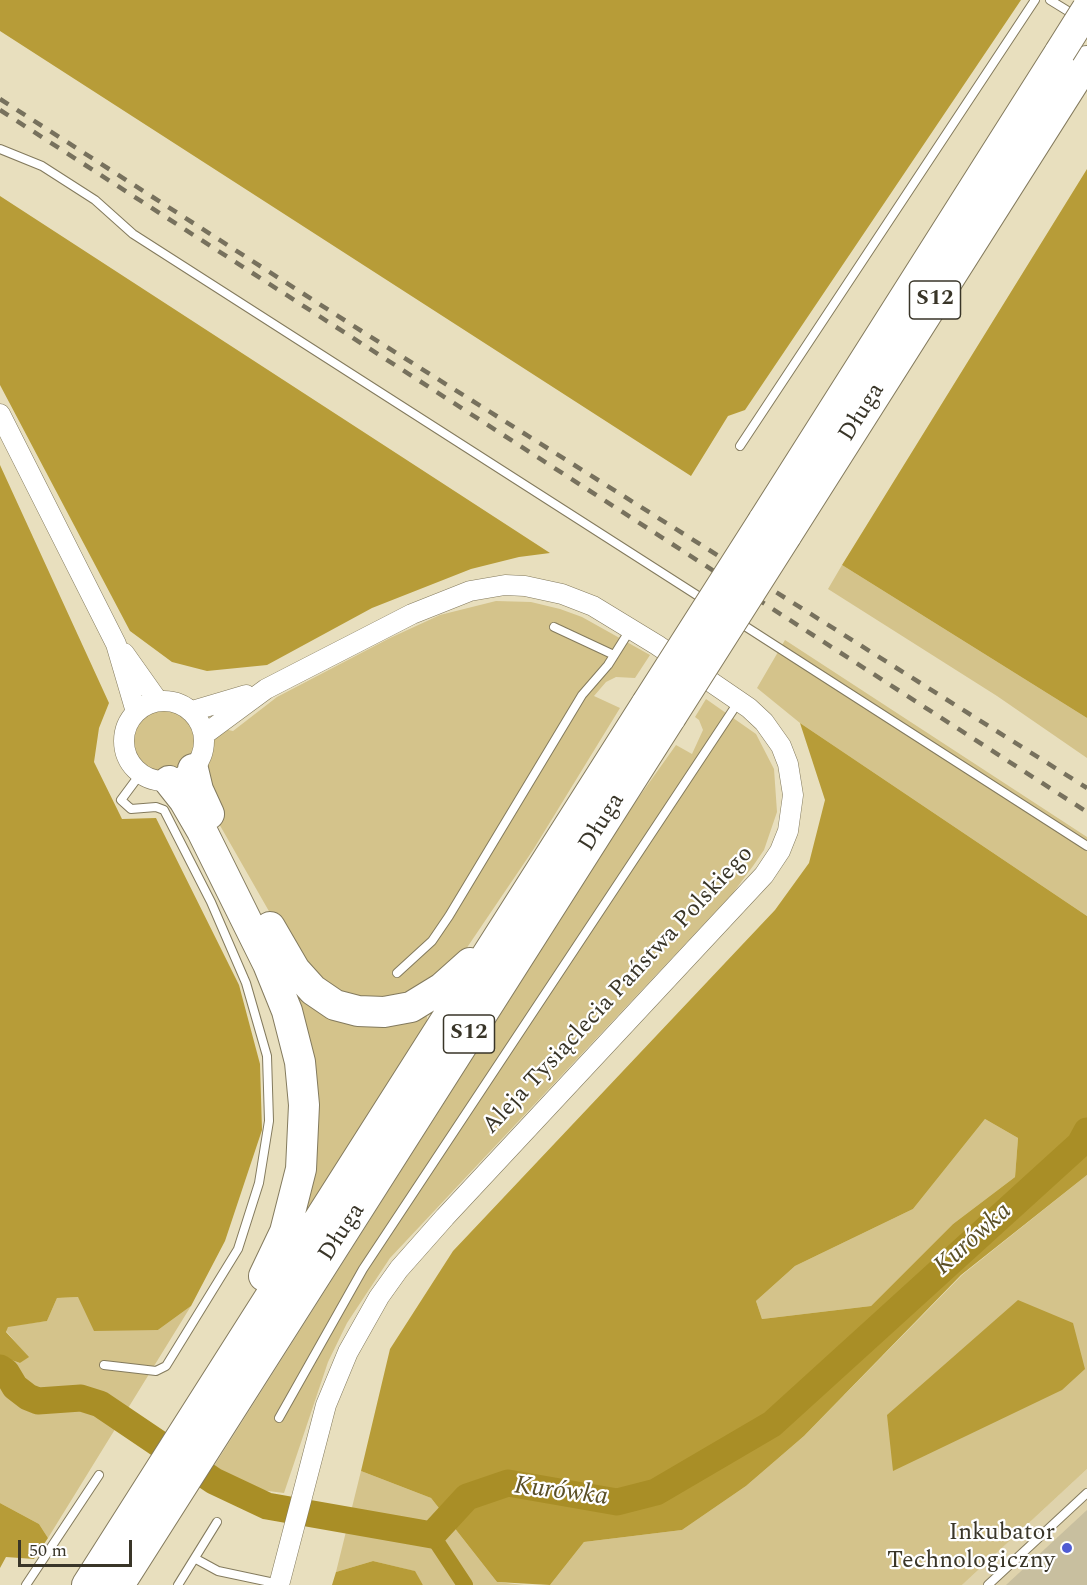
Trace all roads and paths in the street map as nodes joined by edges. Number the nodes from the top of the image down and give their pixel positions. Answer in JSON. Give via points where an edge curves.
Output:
{"nodes":[{"id":1,"x":1035,"y":0,"type":"edge"},
{"id":2,"x":1050,"y":0,"type":"edge"},
{"id":3,"x":1087,"y":9,"type":"edge"},
{"id":4,"x":1087,"y":23,"type":"edge"},
{"id":5,"x":1077,"y":59,"type":"edge"},
{"id":6,"x":0,"y":149,"type":"edge"},
{"id":7,"x":0,"y":414,"type":"edge"},
{"id":8,"x":740,"y":446,"type":"dead end"},
{"id":9,"x":714,"y":607,"type":"dead end"},
{"id":10,"x":724,"y":613,"type":"dead end"},
{"id":11,"x":554,"y":627,"type":"dead end"},
{"id":12,"x":631,"y":628,"type":"junction"},
{"id":13,"x":116,"y":644,"type":"junction"},
{"id":14,"x":614,"y":655,"type":"junction"},
{"id":15,"x":266,"y":689,"type":"junction"},
{"id":16,"x":739,"y":700,"type":"junction"},
{"id":17,"x":158,"y":701,"type":"junction"},
{"id":18,"x":659,"y":710,"type":"junction"},
{"id":19,"x":192,"y":711,"type":"junction"},
{"id":20,"x":136,"y":712,"type":"junction"},
{"id":21,"x":205,"y":734,"type":"junction"},
{"id":22,"x":141,"y":773,"type":"junction"},
{"id":23,"x":181,"y":775,"type":"junction"},
{"id":24,"x":1087,"y":846,"type":"edge"},
{"id":25,"x":499,"y":936,"type":"junction"},
{"id":26,"x":398,"y":973,"type":"dead end"},
{"id":27,"x":233,"y":1354,"type":"junction"},
{"id":28,"x":104,"y":1365,"type":"dead end"},
{"id":29,"x":279,"y":1418,"type":"dead end"},
{"id":30,"x":197,"y":1437,"type":"junction"},
{"id":31,"x":99,"y":1475,"type":"dead end"},
{"id":32,"x":167,"y":1485,"type":"junction"},
{"id":33,"x":1087,"y":1493,"type":"edge"},
{"id":34,"x":217,"y":1522,"type":"dead end"},
{"id":35,"x":196,"y":1559,"type":"junction"},
{"id":36,"x":26,"y":1585,"type":"edge"},
{"id":37,"x":87,"y":1585,"type":"edge"},
{"id":38,"x":119,"y":1585,"type":"edge"},
{"id":39,"x":178,"y":1585,"type":"edge"},
{"id":40,"x":280,"y":1585,"type":"edge"},
{"id":41,"x":988,"y":1585,"type":"edge"}],
"edges":[{"from":1,"to":8,"type":"lane"},
{"from":2,"to":4,"type":"lane"},
{"from":3,"to":5,"type":"highway","name":"Długa","number":"S12","bridge":true},
{"from":5,"to":18,"type":"highway","name":"Długa","number":"S12","bridge":true},
{"from":6,"to":9,"type":"lane","via":[[42,166],[95,200],[133,234]]},
{"from":7,"to":13,"type":"street"},
{"from":10,"to":24,"type":"lane"},
{"from":11,"to":14,"type":"lane"},
{"from":12,"to":14,"type":"lane"},
{"from":12,"to":15,"type":"street","name":"Aleja Tysiąclecia Państwa Polskiego","via":[[562,594],[525,586],[494,586],[412,614]]},
{"from":12,"to":16,"type":"street","name":"Aleja Tysiąclecia Państwa Polskiego"},
{"from":13,"to":17,"type":"street"},
{"from":13,"to":20,"type":"street"},
{"from":14,"to":26,"type":"lane","via":[[582,695],[449,916],[432,941]]},
{"from":15,"to":19,"type":"street","name":"Aleja Tysiąclecia Państwa Polskiego"},
{"from":15,"to":21,"type":"street","name":"Aleja Tysiąclecia Państwa Polskiego"},
{"from":16,"to":29,"type":"lane","via":[[363,1269]]},
{"from":16,"to":40,"type":"street","name":"Aleja Tysiąclecia Państwa Polskiego","via":[[771,731],[788,764],[793,808],[780,851],[736,908],[399,1269],[369,1313],[326,1405]]},
{"from":17,"to":19,"type":"street","via":[[170,701]]},
{"from":17,"to":20,"type":"street"},
{"from":18,"to":25,"type":"highway","name":"Długa","number":"S12"},
{"from":18,"to":30,"type":"highway","name":"Długa","number":"S12"},
{"from":19,"to":21,"type":"street"},
{"from":20,"to":22,"type":"street","via":[[124,739],[128,758]]},
{"from":21,"to":23,"type":"street","via":[[203,753]]},
{"from":22,"to":23,"type":"street","via":[[150,778]]},
{"from":22,"to":28,"type":"lane","via":[[121,800],[131,809],[164,810],[211,902],[246,983],[267,1056],[268,1121],[259,1183],[238,1249],[166,1366],[156,1371]]},
{"from":23,"to":25,"type":"highway","via":[[198,790],[295,970],[324,999],[358,1011],[411,1007],[442,988]]},
{"from":23,"to":27,"type":"highway","via":[[179,791],[268,964],[294,1032],[303,1083],[303,1145],[293,1203],[285,1232]]},
{"from":25,"to":27,"type":"highway","number":"S12"},
{"from":27,"to":30,"type":"highway","number":"S12"},
{"from":30,"to":32,"type":"highway","number":"S12"},
{"from":31,"to":36,"type":"lane"},
{"from":32,"to":37,"type":"highway","number":"S12"},
{"from":32,"to":38,"type":"highway","number":"S12"},
{"from":33,"to":41,"type":"lane"},
{"from":34,"to":35,"type":"lane"},
{"from":35,"to":39,"type":"lane"},
{"from":35,"to":40,"type":"lane","via":[[218,1571]]}]}
